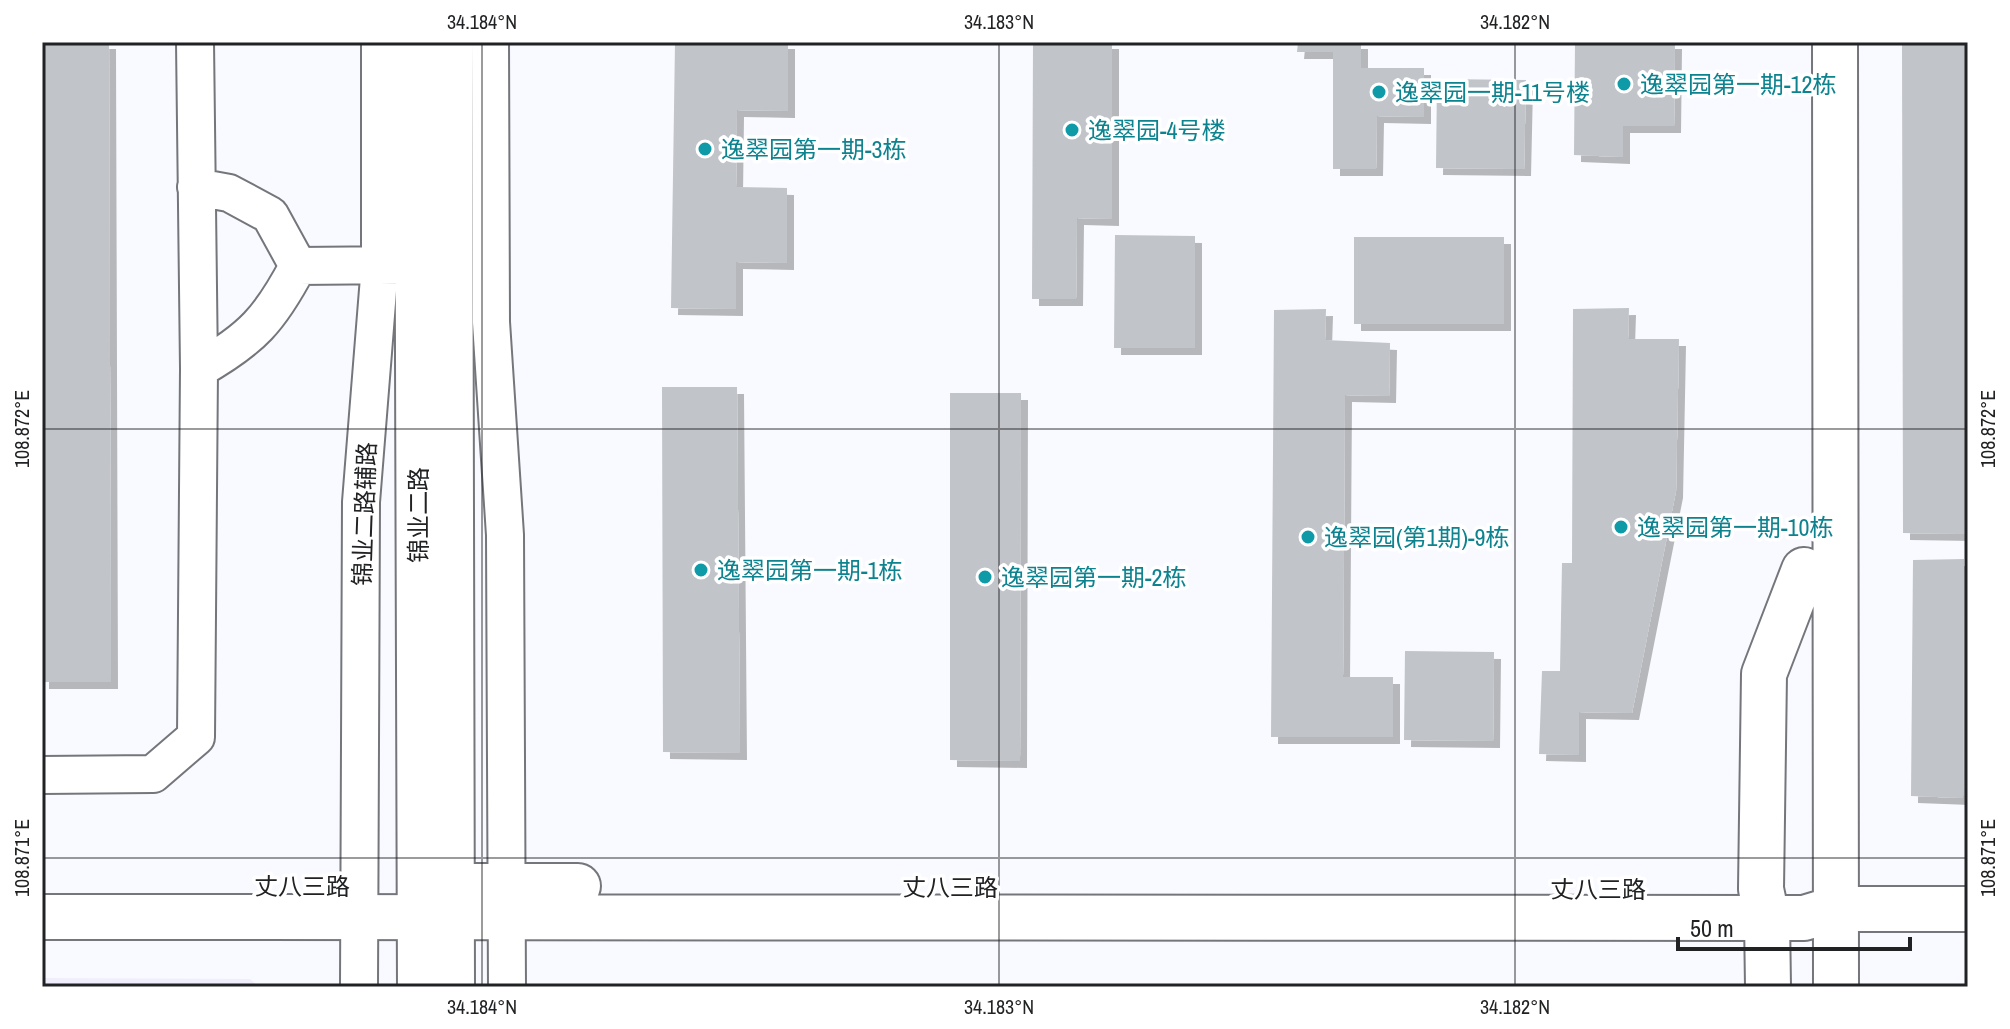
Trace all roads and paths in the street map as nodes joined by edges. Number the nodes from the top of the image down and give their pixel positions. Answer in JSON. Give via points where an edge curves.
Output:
{"nodes":[{"id":1,"x":195,"y":42,"type":"edge"},
{"id":2,"x":380,"y":42,"type":"edge"},
{"id":3,"x":417,"y":42,"type":"edge"},
{"id":4,"x":450,"y":42,"type":"edge"},
{"id":5,"x":490,"y":42,"type":"edge"},
{"id":6,"x":1804,"y":42,"type":"edge"},
{"id":7,"x":1835,"y":42,"type":"edge"},
{"id":8,"x":196,"y":187,"type":"junction"},
{"id":9,"x":416,"y":265,"type":"junction"},
{"id":10,"x":298,"y":266,"type":"junction"},
{"id":11,"x":199,"y":369,"type":"junction"},
{"id":12,"x":42,"y":775,"type":"edge"},
{"id":13,"x":42,"y":886,"type":"edge"},
{"id":14,"x":359,"y":901,"type":"junction"},
{"id":15,"x":436,"y":901,"type":"junction"},
{"id":16,"x":507,"y":901,"type":"junction"},
{"id":17,"x":1794,"y":905,"type":"junction"},
{"id":18,"x":1968,"y":909,"type":"edge"},
{"id":19,"x":42,"y":917,"type":"edge"},
{"id":20,"x":359,"y":987,"type":"edge"},
{"id":21,"x":420,"y":987,"type":"edge"},
{"id":22,"x":452,"y":987,"type":"edge"},
{"id":23,"x":507,"y":987,"type":"edge"},
{"id":24,"x":1768,"y":987,"type":"edge"},
{"id":25,"x":1806,"y":987,"type":"edge"},
{"id":26,"x":1836,"y":987,"type":"edge"}],
"edges":[{"from":1,"to":8,"type":"street"},
{"from":2,"to":9,"type":"street","name":"锦业二路辅路"},
{"from":3,"to":9,"type":"street","name":"锦业二路"},
{"from":4,"to":9,"type":"street","name":"锦业二路"},
{"from":5,"to":16,"type":"street","via":[[491,322],[505,535]]},
{"from":6,"to":17,"type":"street","via":[[1804,570]]},
{"from":7,"to":17,"type":"street"},
{"from":8,"to":10,"type":"street","via":[[229,193],[270,215]]},
{"from":8,"to":11,"type":"street"},
{"from":9,"to":10,"type":"street"},
{"from":9,"to":14,"type":"street","name":"锦业二路辅路","via":[[361,502]]},
{"from":9,"to":15,"type":"street","name":"锦业二路"},
{"from":10,"to":11,"type":"street","via":[[272,313],[234,349]]},
{"from":11,"to":12,"type":"street","via":[[196,737],[153,774]]},
{"from":13,"to":14,"type":"street","name":"丈八三路"},
{"from":14,"to":15,"type":"street","name":"丈八三路"},
{"from":14,"to":19,"type":"street","name":"丈八三路"},
{"from":14,"to":20,"type":"street","name":"锦业二路辅路"},
{"from":15,"to":16,"type":"street","name":"丈八三路"},
{"from":15,"to":21,"type":"street","name":"锦业二路"},
{"from":15,"to":22,"type":"street","name":"锦业二路"},
{"from":16,"to":17,"type":"street","name":"丈八三路"},
{"from":16,"to":23,"type":"street"},
{"from":17,"to":18,"type":"street","name":"丈八三路"},
{"from":17,"to":24,"type":"street"},
{"from":17,"to":25,"type":"street"},
{"from":17,"to":26,"type":"street"}]}
